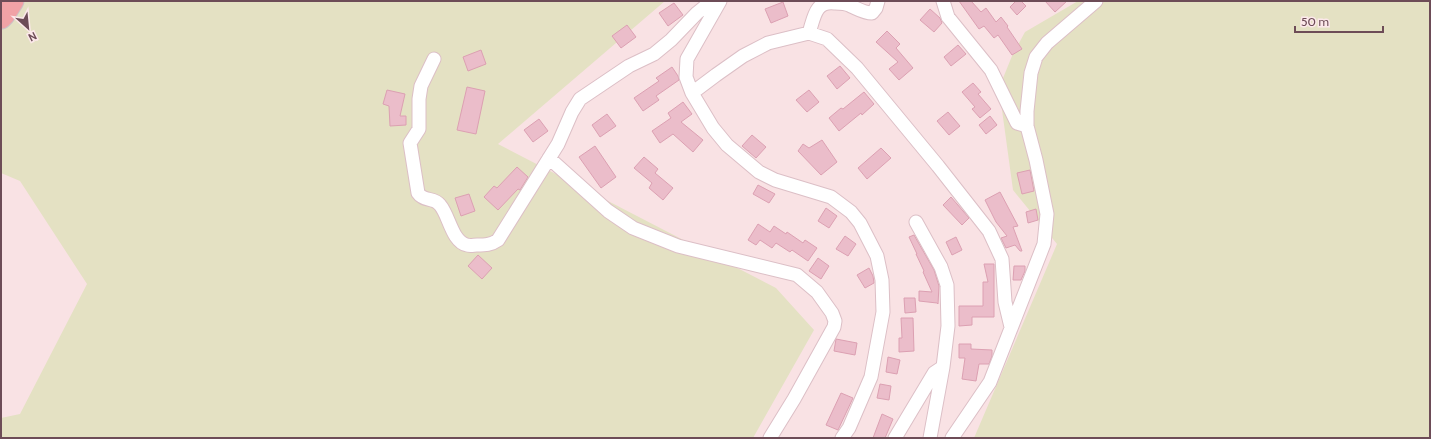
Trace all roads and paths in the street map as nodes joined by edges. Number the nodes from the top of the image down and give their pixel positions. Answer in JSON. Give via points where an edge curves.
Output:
{"nodes":[{"id":1,"x":13,"y":1,"type":"edge"},
{"id":2,"x":712,"y":1,"type":"edge"},
{"id":3,"x":720,"y":1,"type":"edge"},
{"id":4,"x":878,"y":1,"type":"edge"},
{"id":5,"x":943,"y":1,"type":"edge"},
{"id":6,"x":1096,"y":1,"type":"edge"},
{"id":7,"x":1,"y":18,"type":"edge"},
{"id":8,"x":810,"y":33,"type":"junction"},
{"id":9,"x":434,"y":59,"type":"dead end"},
{"id":10,"x":692,"y":94,"type":"junction"},
{"id":11,"x":1027,"y":126,"type":"junction"},
{"id":12,"x":549,"y":158,"type":"junction"},
{"id":13,"x":916,"y":222,"type":"dead end"},
{"id":14,"x":1011,"y":327,"type":"junction"},
{"id":15,"x":943,"y":367,"type":"junction"},
{"id":16,"x":770,"y":438,"type":"edge"},
{"id":17,"x":842,"y":438,"type":"edge"},
{"id":18,"x":895,"y":438,"type":"edge"},
{"id":19,"x":930,"y":438,"type":"edge"},
{"id":20,"x":952,"y":438,"type":"edge"}],
"edges":[{"from":1,"to":7,"type":"main road"},
{"from":2,"to":12,"type":"street","via":[[654,54],[629,66],[580,99]]},
{"from":3,"to":10,"type":"street","via":[[687,59],[686,77]]},
{"from":4,"to":8,"type":"street","via":[[872,13],[866,13],[849,4],[829,2],[821,5],[816,11]]},
{"from":5,"to":11,"type":"street","via":[[948,17],[991,70],[1017,124]]},
{"from":6,"to":11,"type":"street","via":[[1047,43],[1036,57],[1031,73],[1026,111]]},
{"from":8,"to":10,"type":"street","via":[[768,43],[716,74]]},
{"from":8,"to":14,"type":"street","via":[[828,39],[857,68],[989,231],[1002,259],[1005,302]]},
{"from":9,"to":12,"type":"street","via":[[421,86],[419,130],[410,147],[418,193],[440,205],[459,241],[467,246],[489,245],[498,240]]},
{"from":10,"to":17,"type":"street","via":[[727,145],[759,172],[775,180],[831,197],[851,212],[860,223],[877,256],[882,280],[883,312],[871,377],[849,428]]},
{"from":11,"to":14,"type":"street","via":[[1047,214],[1044,244]]},
{"from":12,"to":16,"type":"street","via":[[608,211],[634,228],[678,246],[797,275],[817,292],[832,313],[834,327]]},
{"from":13,"to":15,"type":"street","via":[[941,267],[947,285],[948,326]]},
{"from":14,"to":20,"type":"street","via":[[990,382]]},
{"from":15,"to":18,"type":"street","via":[[934,373]]},
{"from":15,"to":19,"type":"street"}]}
